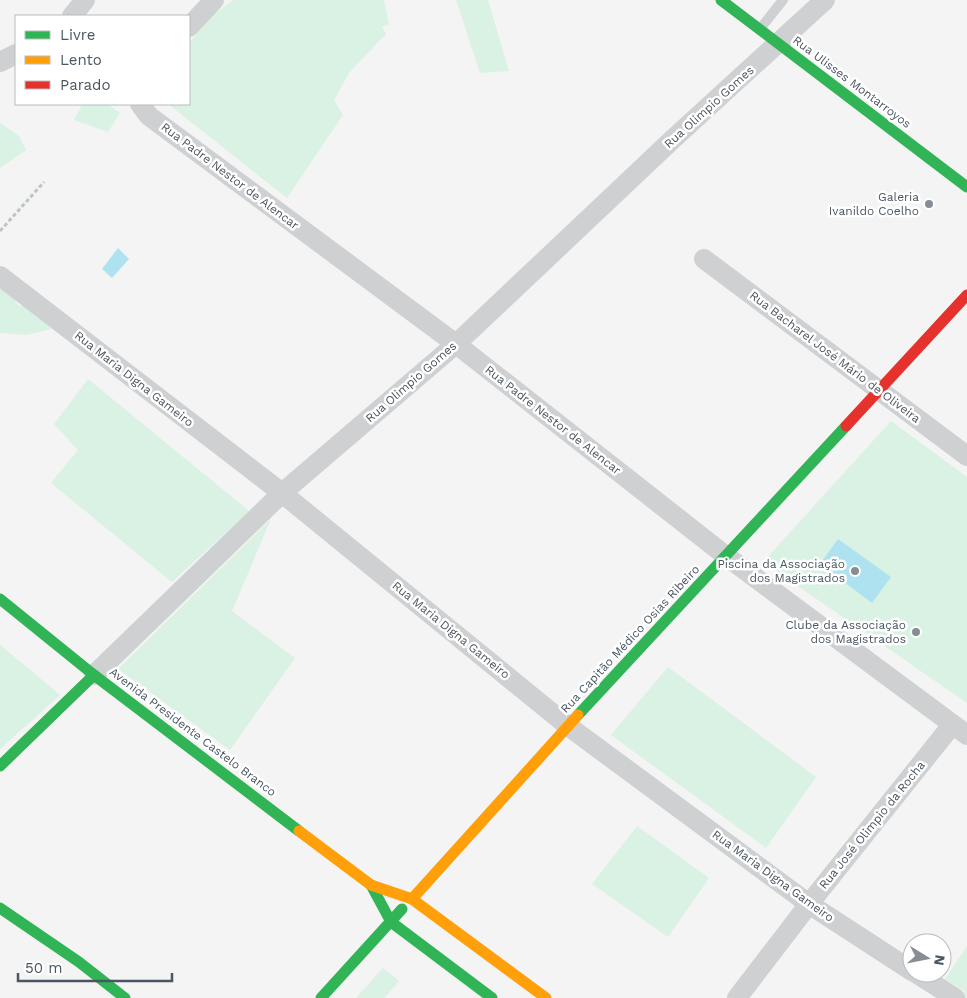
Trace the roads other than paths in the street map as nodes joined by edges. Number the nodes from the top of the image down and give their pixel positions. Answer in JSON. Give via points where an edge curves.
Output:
{"nodes":[{"id":1,"x":85,"y":0,"type":"edge"},
{"id":2,"x":214,"y":0,"type":"edge"},
{"id":3,"x":721,"y":0,"type":"edge"},
{"id":4,"x":783,"y":0,"type":"edge"},
{"id":5,"x":825,"y":0,"type":"edge"},
{"id":6,"x":73,"y":15,"type":"edge"},
{"id":7,"x":190,"y":26,"type":"edge"},
{"id":8,"x":759,"y":29,"type":"junction"},
{"id":9,"x":778,"y":43,"type":"junction"},
{"id":10,"x":15,"y":54,"type":"edge"},
{"id":11,"x":0,"y":62,"type":"edge"},
{"id":12,"x":141,"y":105,"type":"edge"},
{"id":13,"x":967,"y":187,"type":"edge"},
{"id":14,"x":704,"y":259,"type":"dead end"},
{"id":15,"x":0,"y":276,"type":"edge"},
{"id":16,"x":967,"y":295,"type":"edge"},
{"id":17,"x":456,"y":344,"type":"junction"},
{"id":18,"x":877,"y":389,"type":"junction"},
{"id":19,"x":967,"y":456,"type":"edge"},
{"id":20,"x":282,"y":493,"type":"junction"},
{"id":21,"x":726,"y":556,"type":"junction"},
{"id":22,"x":0,"y":599,"type":"edge"},
{"id":23,"x":94,"y":675,"type":"junction"},
{"id":24,"x":568,"y":726,"type":"junction"},
{"id":25,"x":960,"y":730,"type":"edge"},
{"id":26,"x":0,"y":766,"type":"edge"},
{"id":27,"x":436,"y":872,"type":"junction"},
{"id":28,"x":371,"y":885,"type":"junction"},
{"id":29,"x":412,"y":899,"type":"junction"},
{"id":30,"x":808,"y":904,"type":"junction"},
{"id":31,"x":0,"y":908,"type":"edge"},
{"id":32,"x":432,"y":912,"type":"junction"},
{"id":33,"x":391,"y":922,"type":"junction"},
{"id":34,"x":902,"y":964,"type":"edge"},
{"id":35,"x":932,"y":983,"type":"edge"},
{"id":36,"x":125,"y":998,"type":"edge"},
{"id":37,"x":321,"y":998,"type":"edge"},
{"id":38,"x":492,"y":998,"type":"edge"},
{"id":39,"x":546,"y":998,"type":"edge"},
{"id":40,"x":737,"y":998,"type":"edge"},
{"id":41,"x":955,"y":998,"type":"edge"}],
"edges":[{"from":1,"to":6,"type":"street"},
{"from":2,"to":7,"type":"street"},
{"from":3,"to":8,"type":"main road","name":"Rua Ulisses Montarroyos"},
{"from":4,"to":8,"type":"lane"},
{"from":5,"to":9,"type":"street","name":"Rua Olimpio Gomes"},
{"from":8,"to":9,"type":"main road","name":"Rua Ulisses Montarroyos"},
{"from":9,"to":13,"type":"main road","name":"Rua Ulisses Montarroyos"},
{"from":9,"to":17,"type":"street","name":"Rua Olimpio Gomes"},
{"from":10,"to":11,"type":"street"},
{"from":12,"to":17,"type":"street","name":"Rua Padre Nestor de Alencar","via":[[149,116]]},
{"from":14,"to":18,"type":"street","name":"Rua Bacharel José Mário de Oliveira"},
{"from":15,"to":20,"type":"street","name":"Rua Maria Digna Gameiro"},
{"from":16,"to":18,"type":"main road","name":"Rua Capitão Médico Osias Ribeiro"},
{"from":17,"to":20,"type":"street","name":"Rua Olimpio Gomes"},
{"from":17,"to":21,"type":"street","name":"Rua Padre Nestor de Alencar"},
{"from":18,"to":19,"type":"street","name":"Rua Bacharel José Mário de Oliveira"},
{"from":18,"to":21,"type":"main road","name":"Rua Capitão Médico Osias Ribeiro"},
{"from":20,"to":23,"type":"street","name":"Rua Olimpio Gomes"},
{"from":20,"to":24,"type":"street","name":"Rua Maria Digna Gameiro"},
{"from":21,"to":24,"type":"main road","name":"Rua Capitão Médico Osias Ribeiro"},
{"from":21,"to":25,"type":"street","name":"Rua Padre Nestor de Alencar"},
{"from":22,"to":23,"type":"main road","name":"Avenida Presidente Castelo Branco"},
{"from":23,"to":26,"type":"main road","name":"Rua Olimpio Gomes"},
{"from":23,"to":28,"type":"main road","name":"Avenida Presidente Castelo Branco"},
{"from":24,"to":27,"type":"main road","name":"Rua Capitão Médico Osias Ribeiro"},
{"from":24,"to":30,"type":"street","name":"Rua Maria Digna Gameiro"},
{"from":25,"to":30,"type":"street","name":"Rua José Olimpio da Rocha"},
{"from":27,"to":29,"type":"main road","name":"Rua Capitão Médico Osias Ribeiro"},
{"from":27,"to":32,"type":"main road","name":"Rua Capitão Médico Osias Ribeiro","via":[[429,895]]},
{"from":28,"to":29,"type":"main road","name":"Avenida Presidente Castelo Branco"},
{"from":28,"to":33,"type":"main road","name":"Avenida Presidente Castelo Branco"},
{"from":29,"to":32,"type":"main road","name":"Avenida Presidente Castelo Branco"},
{"from":29,"to":33,"type":"main road","name":"Rua Capitão Médico Osias Ribeiro"},
{"from":30,"to":34,"type":"street","name":"Rua Maria Digna Gameiro"},
{"from":30,"to":40,"type":"street","name":"Rua José Olimpio da Rocha"},
{"from":31,"to":36,"type":"main road"},
{"from":32,"to":39,"type":"main road","name":"Avenida Presidente Castelo Branco"},
{"from":33,"to":37,"type":"main road","name":"Rua Capitão Médico Osias Ribeiro"},
{"from":33,"to":38,"type":"main road","name":"Avenida Presidente Castelo Branco"},
{"from":35,"to":41,"type":"street"}]}
